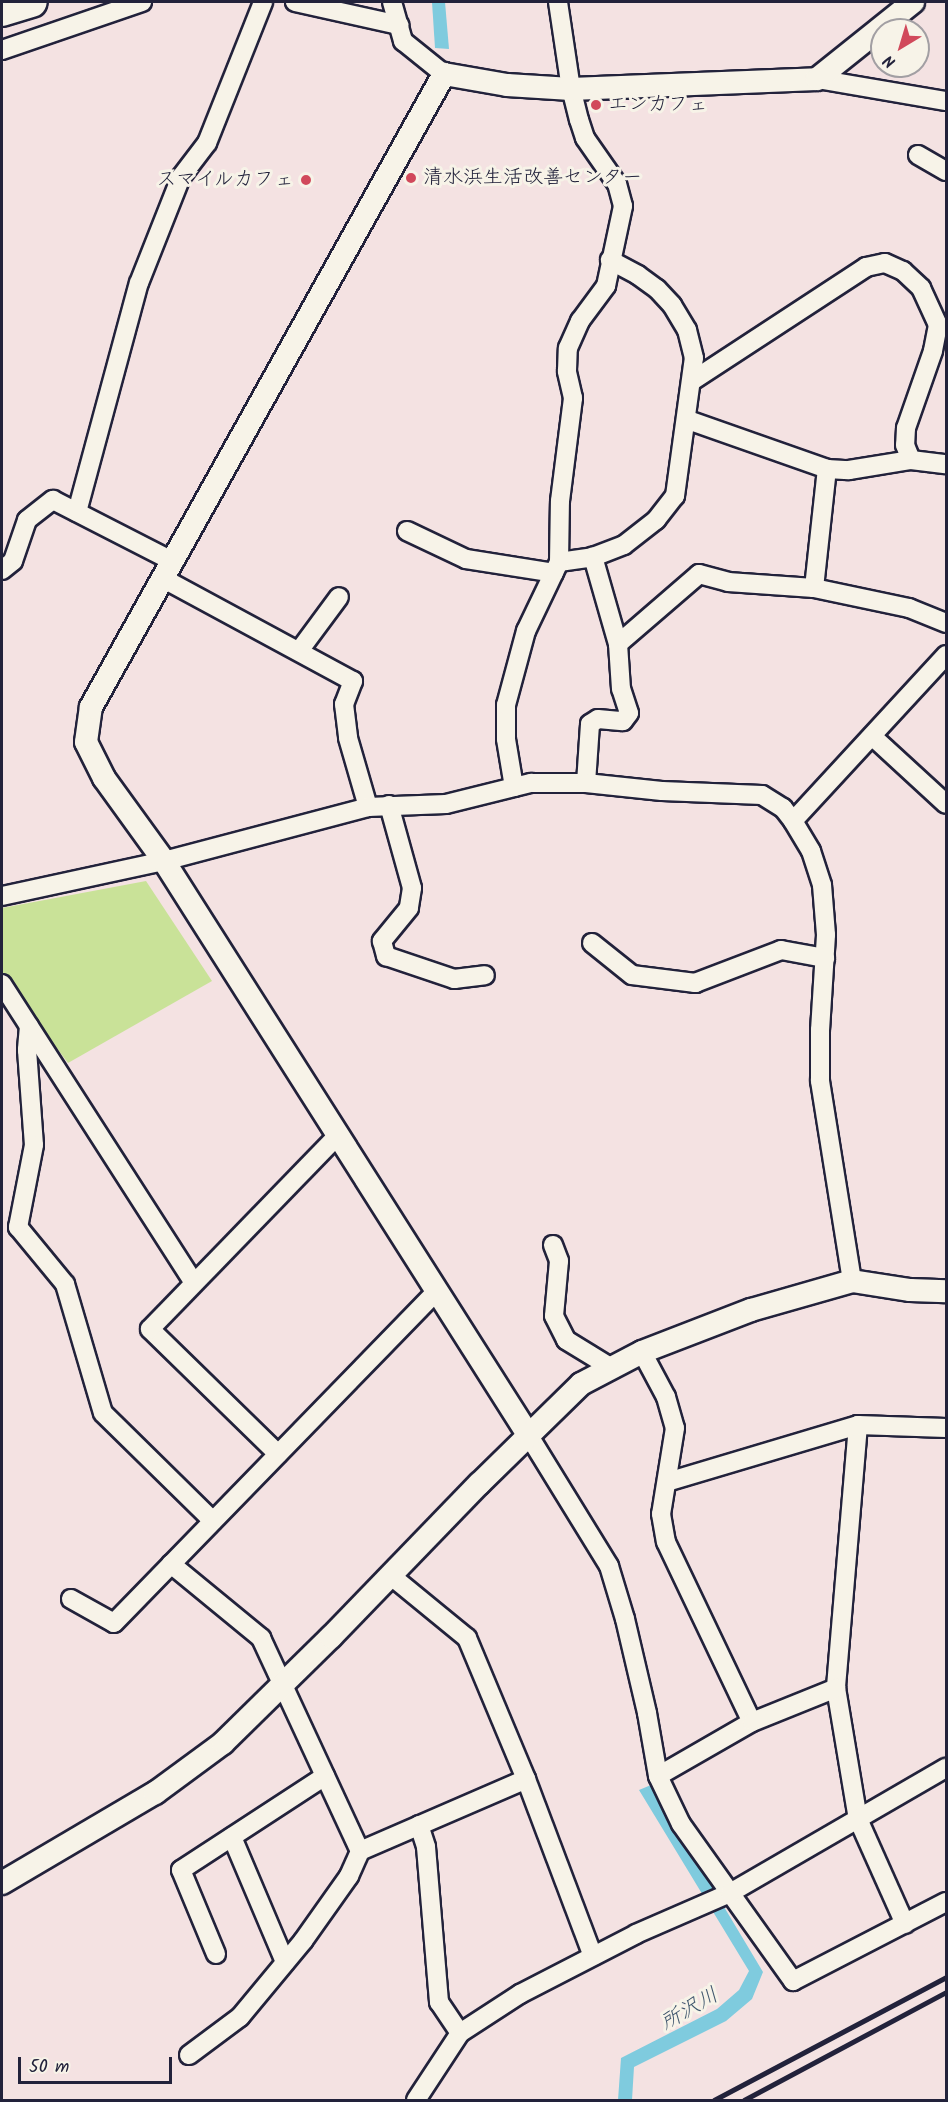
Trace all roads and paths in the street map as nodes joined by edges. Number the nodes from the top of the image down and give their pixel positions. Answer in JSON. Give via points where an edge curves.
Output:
{"nodes":[{"id":1,"x":32,"y":2,"type":"edge"},
{"id":2,"x":142,"y":2,"type":"edge"},
{"id":3,"x":263,"y":2,"type":"edge"},
{"id":4,"x":295,"y":2,"type":"edge"},
{"id":5,"x":392,"y":2,"type":"edge"},
{"id":6,"x":558,"y":2,"type":"edge"},
{"id":7,"x":913,"y":2,"type":"edge"},
{"id":8,"x":2,"y":11,"type":"edge"},
{"id":9,"x":399,"y":25,"type":"junction"},
{"id":10,"x":2,"y":50,"type":"edge"},
{"id":11,"x":444,"y":74,"type":"junction"},
{"id":12,"x":817,"y":79,"type":"junction"},
{"id":13,"x":571,"y":89,"type":"junction"},
{"id":14,"x":946,"y":101,"type":"edge"},
{"id":15,"x":918,"y":155,"type":"dead end"},
{"id":16,"x":946,"y":171,"type":"edge"},
{"id":17,"x":610,"y":260,"type":"junction"},
{"id":18,"x":692,"y":381,"type":"junction"},
{"id":19,"x":688,"y":420,"type":"junction"},
{"id":20,"x":911,"y":460,"type":"junction"},
{"id":21,"x":946,"y":464,"type":"edge"},
{"id":22,"x":827,"y":469,"type":"junction"},
{"id":23,"x":76,"y":512,"type":"junction"},
{"id":24,"x":407,"y":531,"type":"dead end"},
{"id":25,"x":593,"y":557,"type":"junction"},
{"id":26,"x":556,"y":567,"type":"junction"},
{"id":27,"x":2,"y":570,"type":"edge"},
{"id":28,"x":169,"y":571,"type":"junction"},
{"id":29,"x":814,"y":588,"type":"junction"},
{"id":30,"x":339,"y":597,"type":"dead end"},
{"id":31,"x":946,"y":623,"type":"edge"},
{"id":32,"x":618,"y":644,"type":"junction"},
{"id":33,"x":298,"y":651,"type":"junction"},
{"id":34,"x":946,"y":656,"type":"edge"},
{"id":35,"x":872,"y":736,"type":"junction"},
{"id":36,"x":586,"y":783,"type":"junction"},
{"id":37,"x":514,"y":787,"type":"junction"},
{"id":38,"x":946,"y":804,"type":"edge"},
{"id":39,"x":389,"y":805,"type":"junction"},
{"id":40,"x":368,"y":807,"type":"junction"},
{"id":41,"x":793,"y":820,"type":"junction"},
{"id":42,"x":164,"y":861,"type":"junction"},
{"id":43,"x":2,"y":896,"type":"edge"},
{"id":44,"x":592,"y":943,"type":"dead end"},
{"id":45,"x":825,"y":958,"type":"junction"},
{"id":46,"x":485,"y":975,"type":"dead end"},
{"id":47,"x":2,"y":984,"type":"edge"},
{"id":48,"x":29,"y":1026,"type":"junction"},
{"id":49,"x":338,"y":1135,"type":"junction"},
{"id":50,"x":553,"y":1245,"type":"dead end"},
{"id":51,"x":852,"y":1281,"type":"junction"},
{"id":52,"x":194,"y":1283,"type":"junction"},
{"id":53,"x":437,"y":1291,"type":"junction"},
{"id":54,"x":946,"y":1291,"type":"edge"},
{"id":55,"x":642,"y":1352,"type":"junction"},
{"id":56,"x":610,"y":1367,"type":"junction"},
{"id":57,"x":858,"y":1425,"type":"junction"},
{"id":58,"x":946,"y":1428,"type":"edge"},
{"id":59,"x":529,"y":1436,"type":"junction"},
{"id":60,"x":279,"y":1454,"type":"junction"},
{"id":61,"x":667,"y":1482,"type":"junction"},
{"id":62,"x":213,"y":1521,"type":"junction"},
{"id":63,"x":171,"y":1564,"type":"junction"},
{"id":64,"x":390,"y":1575,"type":"junction"},
{"id":65,"x":71,"y":1599,"type":"dead end"},
{"id":66,"x":283,"y":1685,"type":"junction"},
{"id":67,"x":836,"y":1688,"type":"junction"},
{"id":68,"x":752,"y":1722,"type":"junction"},
{"id":69,"x":946,"y":1768,"type":"edge"},
{"id":70,"x":325,"y":1776,"type":"junction"},
{"id":71,"x":658,"y":1776,"type":"junction"},
{"id":72,"x":526,"y":1779,"type":"junction"},
{"id":73,"x":858,"y":1819,"type":"junction"},
{"id":74,"x":419,"y":1825,"type":"junction"},
{"id":75,"x":232,"y":1836,"type":"junction"},
{"id":76,"x":360,"y":1851,"type":"junction"},
{"id":77,"x":2,"y":1883,"type":"edge"},
{"id":78,"x":730,"y":1893,"type":"junction"},
{"id":79,"x":946,"y":1902,"type":"edge"},
{"id":80,"x":905,"y":1924,"type":"junction"},
{"id":81,"x":216,"y":1954,"type":"dead end"},
{"id":82,"x":593,"y":1956,"type":"junction"},
{"id":83,"x":285,"y":1962,"type":"junction"},
{"id":84,"x":460,"y":2033,"type":"junction"},
{"id":85,"x":189,"y":2055,"type":"dead end"},
{"id":86,"x":416,"y":2100,"type":"edge"}],
"edges":[{"from":1,"to":8,"type":"highway"},
{"from":2,"to":10,"type":"street"},
{"from":3,"to":23,"type":"street","via":[[207,143],[181,177],[138,283]]},
{"from":4,"to":9,"type":"street"},
{"from":5,"to":9,"type":"street"},
{"from":6,"to":13,"type":"street"},
{"from":7,"to":12,"type":"street"},
{"from":9,"to":11,"type":"street","via":[[403,41]]},
{"from":11,"to":13,"type":"street","via":[[507,85]]},
{"from":11,"to":28,"type":"street"},
{"from":12,"to":13,"type":"street"},
{"from":12,"to":14,"type":"street"},
{"from":13,"to":17,"type":"street","via":[[585,138],[618,184],[623,206]]},
{"from":15,"to":16,"type":"street"},
{"from":17,"to":18,"type":"street","via":[[638,275],[672,305],[687,330],[694,358]]},
{"from":17,"to":26,"type":"street","via":[[606,286],[580,321],[568,348],[567,371],[573,398]]},
{"from":18,"to":19,"type":"street"},
{"from":18,"to":20,"type":"street","via":[[866,267],[885,263],[903,271],[921,288],[938,326],[906,428],[905,445]]},
{"from":19,"to":22,"type":"street"},
{"from":19,"to":25,"type":"street","via":[[675,496],[656,520],[624,545]]},
{"from":20,"to":21,"type":"street"},
{"from":20,"to":22,"type":"street","via":[[849,470]]},
{"from":22,"to":29,"type":"street"},
{"from":23,"to":27,"type":"street","via":[[53,500],[27,520],[13,561]]},
{"from":23,"to":28,"type":"street"},
{"from":24,"to":26,"type":"street","via":[[466,559]]},
{"from":25,"to":26,"type":"street"},
{"from":25,"to":32,"type":"street"},
{"from":26,"to":37,"type":"street","via":[[525,631],[506,705],[506,739]]},
{"from":28,"to":33,"type":"street"},
{"from":28,"to":42,"type":"street","via":[[91,707],[86,742],[104,778]]},
{"from":29,"to":31,"type":"street","via":[[909,608]]},
{"from":29,"to":32,"type":"street","via":[[728,582],[699,574]]},
{"from":30,"to":33,"type":"street"},
{"from":32,"to":36,"type":"street","via":[[621,689],[629,713],[623,721],[598,719],[590,724]]},
{"from":33,"to":40,"type":"street","via":[[353,681],[344,704],[348,738]]},
{"from":34,"to":35,"type":"street"},
{"from":35,"to":38,"type":"street"},
{"from":35,"to":41,"type":"street"},
{"from":36,"to":37,"type":"street","via":[[531,783]]},
{"from":36,"to":41,"type":"street","via":[[762,795],[783,808]]},
{"from":37,"to":39,"type":"street","via":[[446,804]]},
{"from":39,"to":40,"type":"street"},
{"from":39,"to":46,"type":"street","via":[[412,888],[409,908],[382,941],[386,956],[454,979]]},
{"from":40,"to":42,"type":"street"},
{"from":41,"to":45,"type":"street","via":[[811,850],[822,885]]},
{"from":42,"to":43,"type":"street"},
{"from":42,"to":49,"type":"street"},
{"from":44,"to":45,"type":"street","via":[[632,975],[694,982],[781,950]]},
{"from":45,"to":51,"type":"street","via":[[820,1081]]},
{"from":47,"to":48,"type":"street"},
{"from":48,"to":52,"type":"street"},
{"from":48,"to":62,"type":"street","via":[[27,1050],[34,1145],[18,1227],[65,1284],[103,1413]]},
{"from":49,"to":52,"type":"street"},
{"from":49,"to":53,"type":"street"},
{"from":50,"to":56,"type":"street","via":[[559,1262],[554,1316],[566,1341]]},
{"from":51,"to":54,"type":"street"},
{"from":51,"to":55,"type":"street","via":[[751,1310]]},
{"from":52,"to":60,"type":"street","via":[[150,1329]]},
{"from":53,"to":59,"type":"street"},
{"from":53,"to":60,"type":"street"},
{"from":55,"to":56,"type":"street"},
{"from":55,"to":61,"type":"street","via":[[666,1397],[675,1428]]},
{"from":56,"to":59,"type":"street","via":[[574,1390]]},
{"from":57,"to":58,"type":"street"},
{"from":57,"to":61,"type":"street"},
{"from":57,"to":67,"type":"street"},
{"from":59,"to":64,"type":"street"},
{"from":59,"to":71,"type":"street","via":[[609,1566],[647,1713]]},
{"from":60,"to":62,"type":"street"},
{"from":61,"to":68,"type":"street","via":[[661,1514],[666,1542]]},
{"from":62,"to":63,"type":"street"},
{"from":63,"to":65,"type":"street","via":[[114,1623]]},
{"from":63,"to":66,"type":"street","via":[[261,1638]]},
{"from":64,"to":66,"type":"street"},
{"from":64,"to":72,"type":"street","via":[[467,1638]]},
{"from":66,"to":70,"type":"street"},
{"from":66,"to":77,"type":"street","via":[[223,1743],[155,1793]]},
{"from":67,"to":68,"type":"street"},
{"from":67,"to":73,"type":"street"},
{"from":68,"to":71,"type":"street"},
{"from":69,"to":73,"type":"street"},
{"from":70,"to":75,"type":"street"},
{"from":70,"to":76,"type":"street"},
{"from":71,"to":78,"type":"street","via":[[681,1824]]},
{"from":72,"to":74,"type":"street"},
{"from":72,"to":82,"type":"street"},
{"from":73,"to":78,"type":"street"},
{"from":73,"to":80,"type":"street"},
{"from":74,"to":76,"type":"street"},
{"from":74,"to":84,"type":"street","via":[[426,1846],[439,2002]]},
{"from":75,"to":81,"type":"street","via":[[181,1870]]},
{"from":75,"to":83,"type":"street"},
{"from":76,"to":83,"type":"street","via":[[349,1876]]},
{"from":78,"to":80,"type":"street","via":[[793,1981]]},
{"from":78,"to":82,"type":"street"},
{"from":79,"to":80,"type":"street"},
{"from":82,"to":84,"type":"street","via":[[520,1994]]},
{"from":83,"to":85,"type":"street","via":[[240,2017]]},
{"from":84,"to":86,"type":"street"}]}
